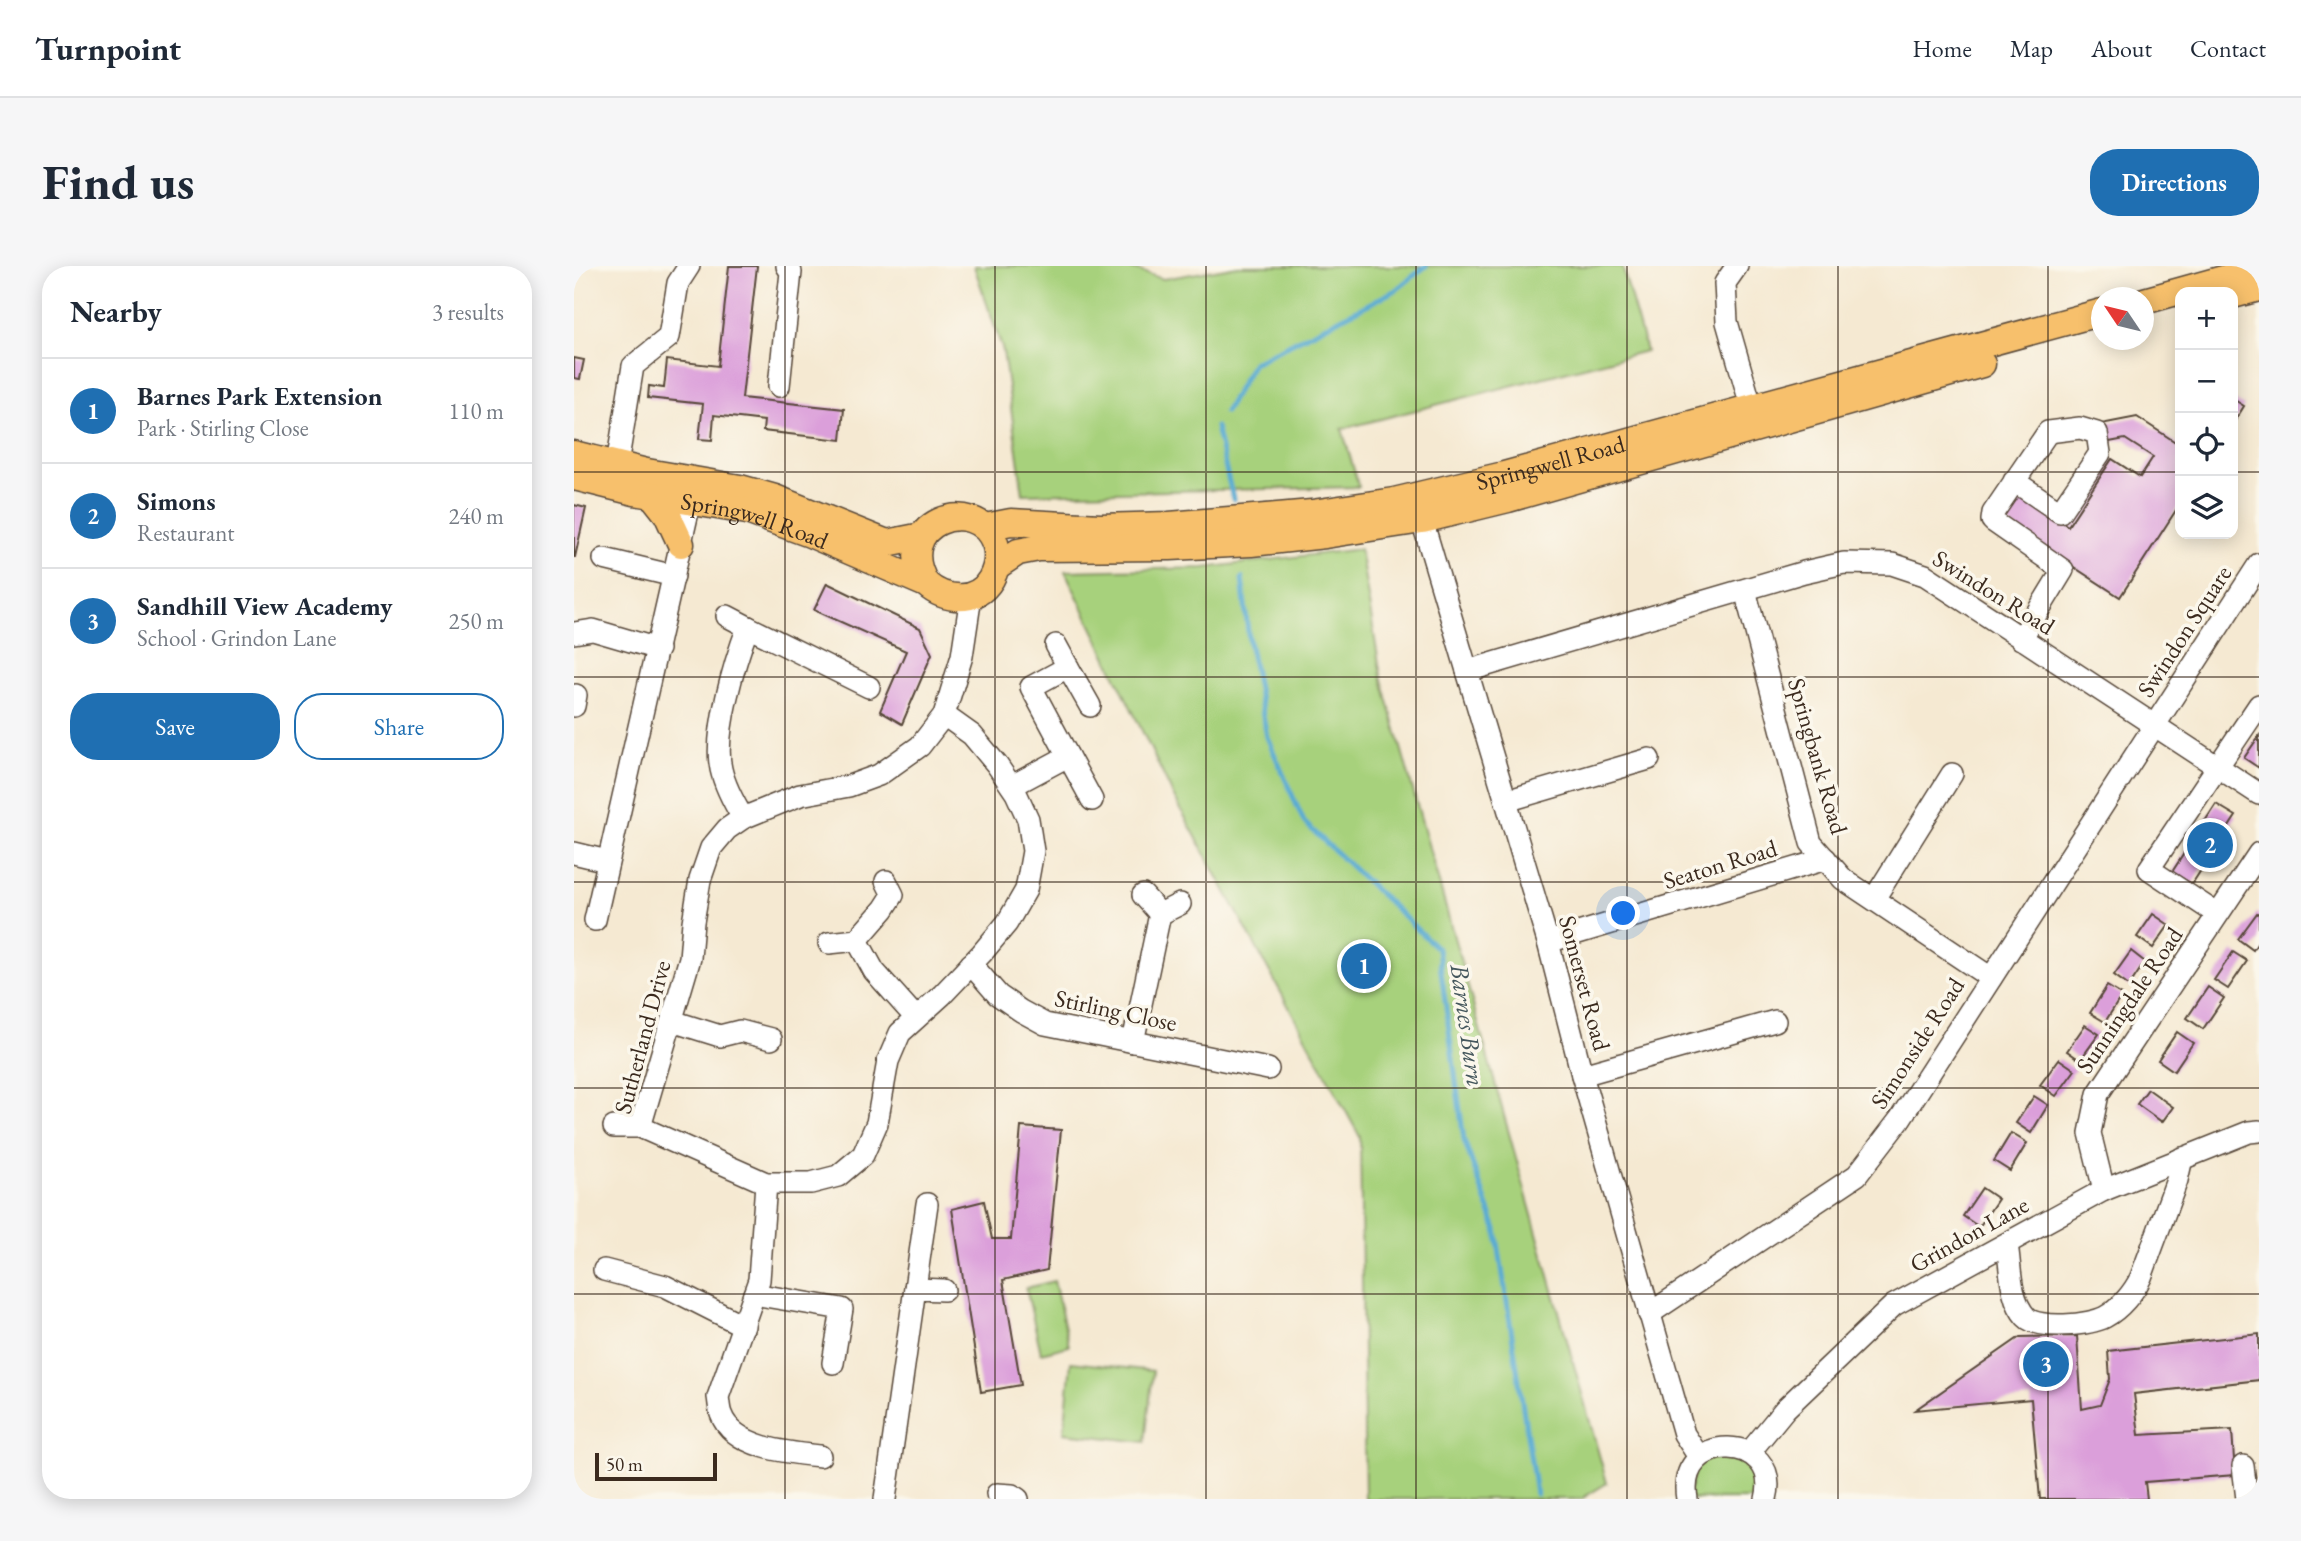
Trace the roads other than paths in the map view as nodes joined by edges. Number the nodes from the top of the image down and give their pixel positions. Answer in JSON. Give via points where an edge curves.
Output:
{"nodes":[{"id":1,"x":689,"y":266,"type":"edge"},
{"id":2,"x":787,"y":266,"type":"edge"},
{"id":3,"x":1737,"y":266,"type":"edge"},
{"id":4,"x":2259,"y":269,"type":"edge"},
{"id":5,"x":2259,"y":288,"type":"edge"},
{"id":6,"x":2238,"y":294,"type":"edge"},
{"id":7,"x":2154,"y":298,"type":"edge"},
{"id":8,"x":2175,"y":311,"type":"edge"},
{"id":9,"x":2091,"y":315,"type":"edge"},
{"id":10,"x":2154,"y":317,"type":"edge"},
{"id":11,"x":2091,"y":334,"type":"edge"},
{"id":12,"x":779,"y":386,"type":"dead end"},
{"id":13,"x":1754,"y":417,"type":"junction"},
{"id":14,"x":574,"y":454,"type":"edge"},
{"id":15,"x":617,"y":465,"type":"junction"},
{"id":16,"x":574,"y":477,"type":"edge"},
{"id":17,"x":2014,"y":481,"type":"dead end"},
{"id":18,"x":652,"y":495,"type":"junction"},
{"id":19,"x":690,"y":503,"type":"junction"},
{"id":20,"x":1419,"y":508,"type":"junction"},
{"id":21,"x":985,"y":527,"type":"junction"},
{"id":22,"x":922,"y":536,"type":"junction"},
{"id":23,"x":681,"y":544,"type":"junction"},
{"id":24,"x":604,"y":559,"type":"dead end"},
{"id":25,"x":2259,"y":564,"type":"edge"},
{"id":26,"x":996,"y":566,"type":"junction"},
{"id":27,"x":674,"y":576,"type":"junction"},
{"id":28,"x":926,"y":583,"type":"junction"},
{"id":29,"x":1745,"y":590,"type":"junction"},
{"id":30,"x":971,"y":596,"type":"junction"},
{"id":31,"x":727,"y":616,"type":"dead end"},
{"id":32,"x":748,"y":627,"type":"junction"},
{"id":33,"x":574,"y":633,"type":"edge"},
{"id":34,"x":2021,"y":639,"type":"junction"},
{"id":35,"x":1056,"y":645,"type":"dead end"},
{"id":36,"x":658,"y":649,"type":"junction"},
{"id":37,"x":1068,"y":667,"type":"junction"},
{"id":38,"x":1467,"y":671,"type":"junction"},
{"id":39,"x":869,"y":687,"type":"dead end"},
{"id":40,"x":2259,"y":705,"type":"edge"},
{"id":41,"x":1090,"y":706,"type":"dead end"},
{"id":42,"x":944,"y":715,"type":"junction"},
{"id":43,"x":2154,"y":726,"type":"junction"},
{"id":44,"x":1068,"y":756,"type":"junction"},
{"id":45,"x":1649,"y":759,"type":"dead end"},
{"id":46,"x":2217,"y":767,"type":"junction"},
{"id":47,"x":1952,"y":774,"type":"dead end"},
{"id":48,"x":1012,"y":786,"type":"junction"},
{"id":49,"x":2259,"y":794,"type":"edge"},
{"id":50,"x":1092,"y":800,"type":"dead end"},
{"id":51,"x":1506,"y":801,"type":"junction"},
{"id":52,"x":743,"y":818,"type":"junction"},
{"id":53,"x":574,"y":853,"type":"edge"},
{"id":54,"x":2259,"y":853,"type":"edge"},
{"id":55,"x":1826,"y":859,"type":"junction"},
{"id":56,"x":607,"y":861,"type":"junction"},
{"id":57,"x":886,"y":881,"type":"dead end"},
{"id":58,"x":1143,"y":895,"type":"dead end"},
{"id":59,"x":1874,"y":899,"type":"junction"},
{"id":60,"x":1180,"y":904,"type":"dead end"},
{"id":61,"x":1160,"y":914,"type":"junction"},
{"id":62,"x":2217,"y":914,"type":"junction"},
{"id":63,"x":595,"y":920,"type":"dead end"},
{"id":64,"x":857,"y":940,"type":"junction"},
{"id":65,"x":1548,"y":942,"type":"junction"},
{"id":66,"x":829,"y":943,"type":"dead end"},
{"id":67,"x":971,"y":964,"type":"junction"},
{"id":68,"x":1991,"y":978,"type":"junction"},
{"id":69,"x":916,"y":1018,"type":"junction"},
{"id":70,"x":672,"y":1021,"type":"junction"},
{"id":71,"x":1775,"y":1021,"type":"dead end"},
{"id":72,"x":771,"y":1039,"type":"dead end"},
{"id":73,"x":1133,"y":1042,"type":"junction"},
{"id":74,"x":1268,"y":1069,"type":"dead end"},
{"id":75,"x":1582,"y":1075,"type":"junction"},
{"id":76,"x":614,"y":1127,"type":"dead end"},
{"id":77,"x":640,"y":1127,"type":"junction"},
{"id":78,"x":2259,"y":1130,"type":"edge"},
{"id":79,"x":2182,"y":1158,"type":"junction"},
{"id":80,"x":766,"y":1183,"type":"junction"},
{"id":81,"x":2104,"y":1190,"type":"junction"},
{"id":82,"x":928,"y":1204,"type":"dead end"},
{"id":83,"x":2007,"y":1244,"type":"junction"},
{"id":84,"x":604,"y":1270,"type":"dead end"},
{"id":85,"x":915,"y":1289,"type":"junction"},
{"id":86,"x":944,"y":1290,"type":"dead end"},
{"id":87,"x":754,"y":1294,"type":"junction"},
{"id":88,"x":1649,"y":1314,"type":"junction"},
{"id":89,"x":744,"y":1326,"type":"junction"},
{"id":90,"x":833,"y":1363,"type":"dead end"},
{"id":91,"x":1749,"y":1452,"type":"junction"},
{"id":92,"x":820,"y":1456,"type":"dead end"},
{"id":93,"x":1699,"y":1457,"type":"junction"},
{"id":94,"x":2243,"y":1466,"type":"dead end"},
{"id":95,"x":997,"y":1494,"type":"dead end"},
{"id":96,"x":1771,"y":1496,"type":"edge"},
{"id":97,"x":886,"y":1499,"type":"edge"},
{"id":98,"x":1018,"y":1499,"type":"edge"},
{"id":99,"x":1687,"y":1499,"type":"edge"},
{"id":100,"x":2247,"y":1499,"type":"edge"}],
"edges":[{"from":1,"to":15,"type":"street","via":[[678,283],[669,337],[633,366]]},
{"from":2,"to":12,"type":"street","via":[[791,272]]},
{"from":3,"to":13,"type":"street","via":[[1725,283],[1727,321]]},
{"from":4,"to":7,"type":"main road"},
{"from":5,"to":6,"type":"main road"},
{"from":8,"to":10,"type":"main road"},
{"from":9,"to":13,"type":"main road","name":"Springwell Road"},
{"from":11,"to":13,"type":"main road","name":"Springwell Road"},
{"from":13,"to":20,"type":"main road","name":"Springwell Road","via":[[1504,475]]},
{"from":14,"to":15,"type":"main road","name":"Springwell Road"},
{"from":15,"to":22,"type":"main road","name":"Springwell Road","via":[[775,498],[887,543]]},
{"from":16,"to":18,"type":"main road","name":"Springwell Road"},
{"from":17,"to":34,"type":"street","via":[[1992,520],[2063,570]]},
{"from":18,"to":19,"type":"main road","name":"Springwell Road"},
{"from":18,"to":23,"type":"main road"},
{"from":19,"to":23,"type":"street"},
{"from":19,"to":28,"type":"main road","name":"Springwell Road","via":[[747,511]]},
{"from":20,"to":21,"type":"main road","name":"Springwell Road","via":[[1195,523],[1100,527],[1011,522]]},
{"from":20,"to":26,"type":"main road","name":"Springwell Road","via":[[1325,535],[1170,547],[1039,548],[1018,552]]},
{"from":20,"to":38,"type":"street","name":"Somerset Road"},
{"from":21,"to":22,"type":"main road","name":"Springwell Road","via":[[958,516],[939,520]]},
{"from":21,"to":26,"type":"main road","via":[[997,549]]},
{"from":22,"to":28,"type":"main road","via":[[916,561]]},
{"from":23,"to":27,"type":"street"},
{"from":24,"to":27,"type":"street"},
{"from":25,"to":43,"type":"street","name":"Swindon Square"},
{"from":26,"to":30,"type":"main road","name":"Springwell Road","via":[[986,585]]},
{"from":27,"to":36,"type":"street"},
{"from":28,"to":30,"type":"main road","name":"Springwell Road","via":[[948,597]]},
{"from":29,"to":34,"type":"street","name":"Swindon Road","via":[[1843,563],[1892,564],[1925,575]]},
{"from":29,"to":38,"type":"street","name":"Swindon Road"},
{"from":29,"to":55,"type":"street","name":"Springbank Road","via":[[1811,843]]},
{"from":30,"to":42,"type":"street","name":"Sutherland Drive","via":[[962,656]]},
{"from":31,"to":32,"type":"street"},
{"from":32,"to":39,"type":"street"},
{"from":32,"to":52,"type":"street","via":[[719,745],[728,791]]},
{"from":33,"to":36,"type":"street","via":[[593,629]]},
{"from":34,"to":43,"type":"street","name":"Swindon Road"},
{"from":35,"to":37,"type":"street"},
{"from":36,"to":56,"type":"street"},
{"from":37,"to":41,"type":"street"},
{"from":37,"to":44,"type":"street","via":[[1031,688]]},
{"from":38,"to":51,"type":"street","name":"Somerset Road"},
{"from":40,"to":46,"type":"street"},
{"from":42,"to":48,"type":"street","name":"Sutherland Drive","via":[[972,735]]},
{"from":42,"to":52,"type":"street","name":"Sutherland Drive","via":[[920,746],[879,775],[800,795]]},
{"from":43,"to":46,"type":"street","name":"Swindon Road"},
{"from":43,"to":68,"type":"street","name":"Simonside Road"},
{"from":44,"to":48,"type":"street"},
{"from":44,"to":50,"type":"street"},
{"from":45,"to":51,"type":"street"},
{"from":46,"to":49,"type":"street","name":"Swindon Road"},
{"from":46,"to":62,"type":"street","via":[[2149,869]]},
{"from":47,"to":59,"type":"street"},
{"from":48,"to":67,"type":"street","name":"Sutherland Drive","via":[[1028,820],[1033,851],[1026,890],[1007,923]]},
{"from":51,"to":65,"type":"street","name":"Somerset Road"},
{"from":52,"to":70,"type":"street","name":"Sutherland Drive","via":[[711,848],[700,880],[690,958]]},
{"from":53,"to":56,"type":"street"},
{"from":54,"to":62,"type":"street","name":"Sunningdale Road"},
{"from":55,"to":59,"type":"street","name":"Springbank Road","via":[[1843,878]]},
{"from":55,"to":65,"type":"street","name":"Seaton Road"},
{"from":56,"to":63,"type":"street"},
{"from":57,"to":64,"type":"street","via":[[893,894]]},
{"from":58,"to":61,"type":"street"},
{"from":59,"to":68,"type":"street","name":"Springbank Road"},
{"from":60,"to":61,"type":"street"},
{"from":61,"to":73,"type":"street"},
{"from":62,"to":81,"type":"street","name":"Sunningdale Road","via":[[2098,1094],[2090,1133]]},
{"from":64,"to":66,"type":"street"},
{"from":64,"to":69,"type":"street","via":[[874,971]]},
{"from":65,"to":75,"type":"street","name":"Somerset Road"},
{"from":67,"to":69,"type":"street","name":"Sutherland Drive"},
{"from":67,"to":73,"type":"street","name":"Stirling Close","via":[[998,995],[1045,1024]]},
{"from":68,"to":88,"type":"street","name":"Simonside Road","via":[[1900,1119],[1857,1175]]},
{"from":69,"to":80,"type":"street","name":"Sutherland Drive","via":[[900,1033],[888,1061],[877,1123],[863,1154],[838,1176],[810,1183]]},
{"from":70,"to":72,"type":"street","via":[[720,1036],[740,1031]]},
{"from":70,"to":77,"type":"street","name":"Sutherland Drive"},
{"from":71,"to":75,"type":"street"},
{"from":73,"to":74,"type":"street","name":"Stirling Close"},
{"from":75,"to":88,"type":"street","name":"Somerset Road"},
{"from":76,"to":77,"type":"street"},
{"from":77,"to":80,"type":"street","name":"Sutherland Drive"},
{"from":78,"to":79,"type":"street","name":"Grindon Lane"},
{"from":79,"to":81,"type":"street","name":"Grindon Lane"},
{"from":79,"to":83,"type":"street","via":[[2141,1277],[2125,1300],[2104,1318],[2049,1326],[2028,1320],[2015,1299]]},
{"from":80,"to":87,"type":"street"},
{"from":81,"to":83,"type":"street","name":"Grindon Lane"},
{"from":82,"to":85,"type":"street"},
{"from":83,"to":91,"type":"street","name":"Grindon Lane","via":[[1894,1305],[1785,1409]]},
{"from":84,"to":89,"type":"street","via":[[665,1286]]},
{"from":85,"to":86,"type":"street"},
{"from":85,"to":97,"type":"street"},
{"from":87,"to":89,"type":"street"},
{"from":87,"to":90,"type":"street","via":[[842,1309]]},
{"from":88,"to":93,"type":"street","name":"Somerset Road","via":[[1684,1434]]},
{"from":89,"to":92,"type":"street","via":[[718,1397],[721,1416],[737,1435],[774,1451]]},
{"from":91,"to":93,"type":"street","via":[[1716,1448]]},
{"from":91,"to":96,"type":"street","via":[[1761,1464]]},
{"from":93,"to":99,"type":"street","via":[[1688,1475]]},
{"from":94,"to":100,"type":"street"},
{"from":95,"to":98,"type":"street"}]}
